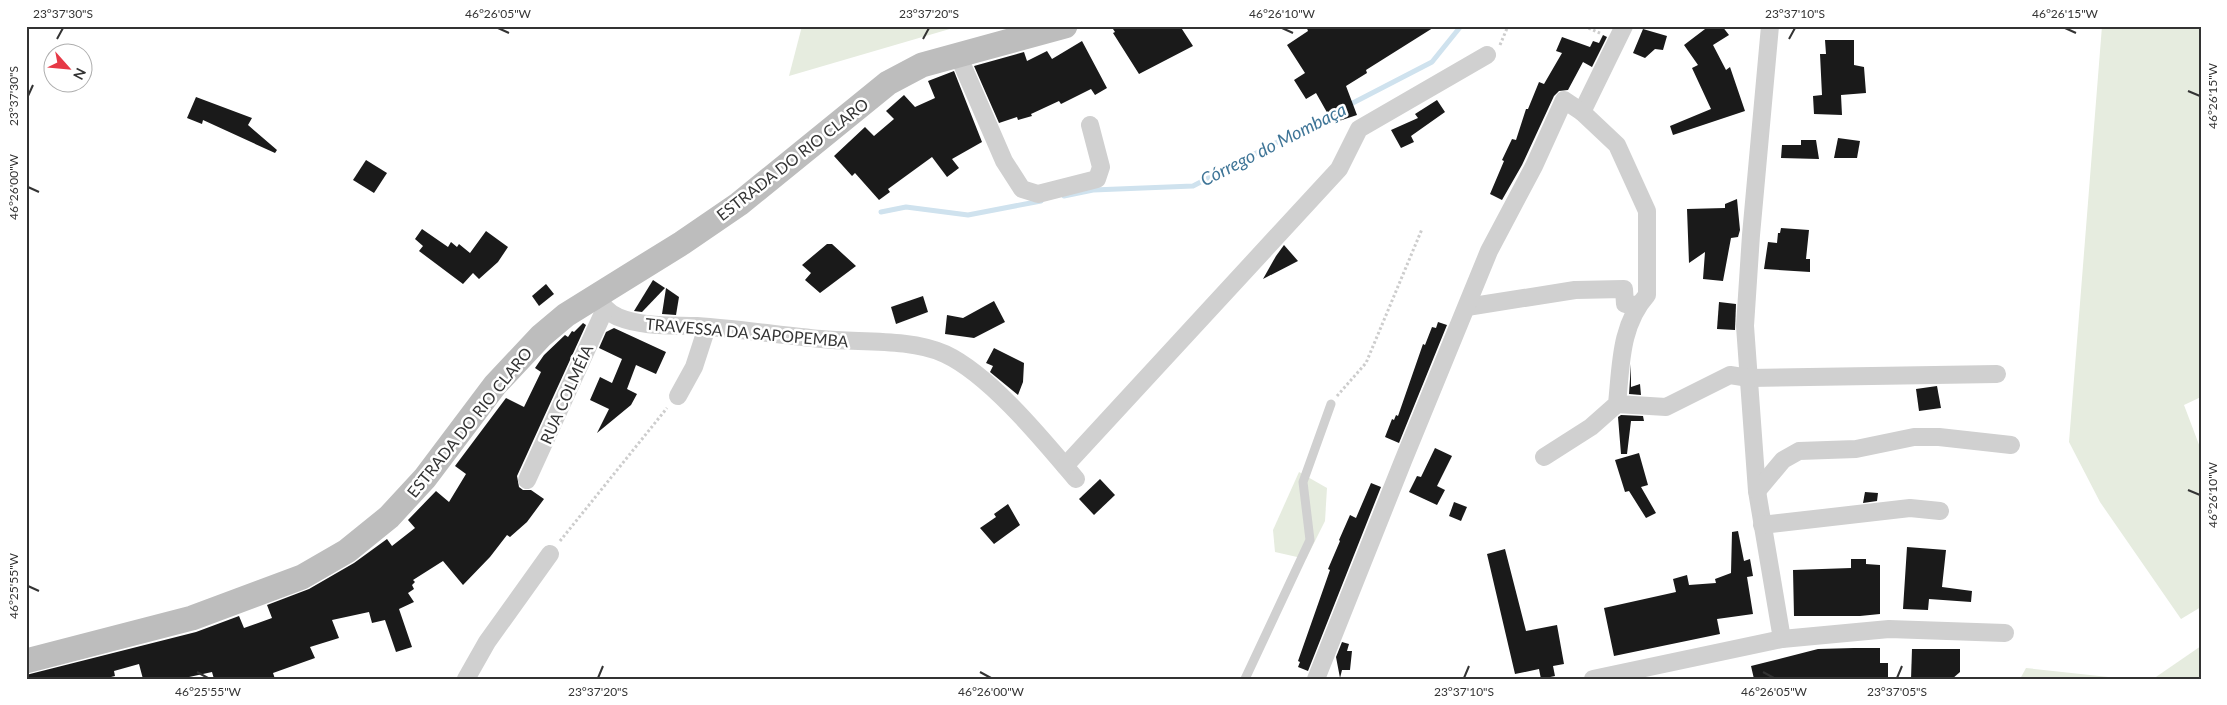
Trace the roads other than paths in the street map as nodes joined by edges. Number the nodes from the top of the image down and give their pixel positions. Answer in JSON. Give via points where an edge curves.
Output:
{"nodes":[{"id":1,"x":1065,"y":26,"type":"edge"},
{"id":2,"x":1624,"y":26,"type":"edge"},
{"id":3,"x":1770,"y":26,"type":"edge"},
{"id":4,"x":958,"y":54,"type":"junction"},
{"id":5,"x":1488,"y":55,"type":"dead end"},
{"id":6,"x":1582,"y":112,"type":"junction"},
{"id":7,"x":1090,"y":126,"type":"dead end"},
{"id":8,"x":601,"y":302,"type":"junction"},
{"id":9,"x":1638,"y":305,"type":"junction"},
{"id":10,"x":1467,"y":306,"type":"junction"},
{"id":11,"x":707,"y":327,"type":"junction"},
{"id":12,"x":1997,"y":374,"type":"dead end"},
{"id":13,"x":1749,"y":378,"type":"junction"},
{"id":14,"x":678,"y":396,"type":"road end"},
{"id":15,"x":1331,"y":404,"type":"road end"},
{"id":16,"x":1618,"y":404,"type":"junction"},
{"id":17,"x":2011,"y":444,"type":"dead end"},
{"id":18,"x":1544,"y":457,"type":"dead end"},
{"id":19,"x":527,"y":480,"type":"dead end"},
{"id":20,"x":1757,"y":491,"type":"junction"},
{"id":21,"x":1940,"y":511,"type":"dead end"},
{"id":22,"x":1762,"y":525,"type":"junction"},
{"id":23,"x":550,"y":554,"type":"road end"},
{"id":24,"x":2005,"y":633,"type":"dead end"},
{"id":25,"x":1782,"y":639,"type":"junction"},
{"id":26,"x":26,"y":661,"type":"edge"},
{"id":27,"x":466,"y":679,"type":"edge"},
{"id":28,"x":1245,"y":679,"type":"edge"},
{"id":29,"x":1316,"y":679,"type":"edge"},
{"id":30,"x":1593,"y":679,"type":"edge"}],
"edges":[{"from":1,"to":4,"type":"main road","name":"ESTRADA DO RIO CLARO"},
{"from":2,"to":6,"type":"street"},
{"from":3,"to":13,"type":"street","via":[[1747,280],[1745,326]]},
{"from":4,"to":7,"type":"street","via":[[1004,161],[1022,189],[1038,194],[1097,179],[1101,167]]},
{"from":4,"to":8,"type":"main road","name":"ESTRADA DO RIO CLARO","via":[[922,65],[888,83],[739,204]]},
{"from":5,"to":11,"type":"street","name":"TRAVESSA DA SAPOPEMBA","via":[[1359,129],[1339,169],[1070,472],[991,386],[963,363],[943,353],[906,345]]},
{"from":6,"to":9,"type":"street","via":[[1618,145],[1647,211],[1647,296]]},
{"from":6,"to":10,"type":"street","via":[[1564,100],[1489,251]]},
{"from":8,"to":11,"type":"street","name":"TRAVESSA DA SAPOPEMBA","via":[[620,317],[636,322]]},
{"from":8,"to":19,"type":"street","name":"RUA COLMÉIA"},
{"from":8,"to":26,"type":"main road","name":"ESTRADA DO RIO CLARO","via":[[566,315],[529,348],[495,385],[425,478],[389,517],[347,551],[302,577],[192,618]]},
{"from":9,"to":10,"type":"street","via":[[1625,304],[1624,289],[1575,290]]},
{"from":9,"to":16,"type":"street","via":[[1623,341]]},
{"from":10,"to":29,"type":"street"},
{"from":11,"to":14,"type":"street","via":[[694,367]]},
{"from":12,"to":13,"type":"street"},
{"from":13,"to":16,"type":"street","via":[[1730,376],[1666,407]]},
{"from":13,"to":20,"type":"street"},
{"from":15,"to":28,"type":"lane","via":[[1303,482],[1310,540]]},
{"from":16,"to":18,"type":"street","via":[[1591,427]]},
{"from":17,"to":20,"type":"street","via":[[1914,437],[1856,449],[1799,451],[1783,460]]},
{"from":20,"to":22,"type":"street"},
{"from":21,"to":22,"type":"street","via":[[1910,508]]},
{"from":22,"to":25,"type":"street"},
{"from":23,"to":27,"type":"street","via":[[487,642]]},
{"from":24,"to":25,"type":"street","via":[[1889,629]]},
{"from":25,"to":30,"type":"street"}]}
